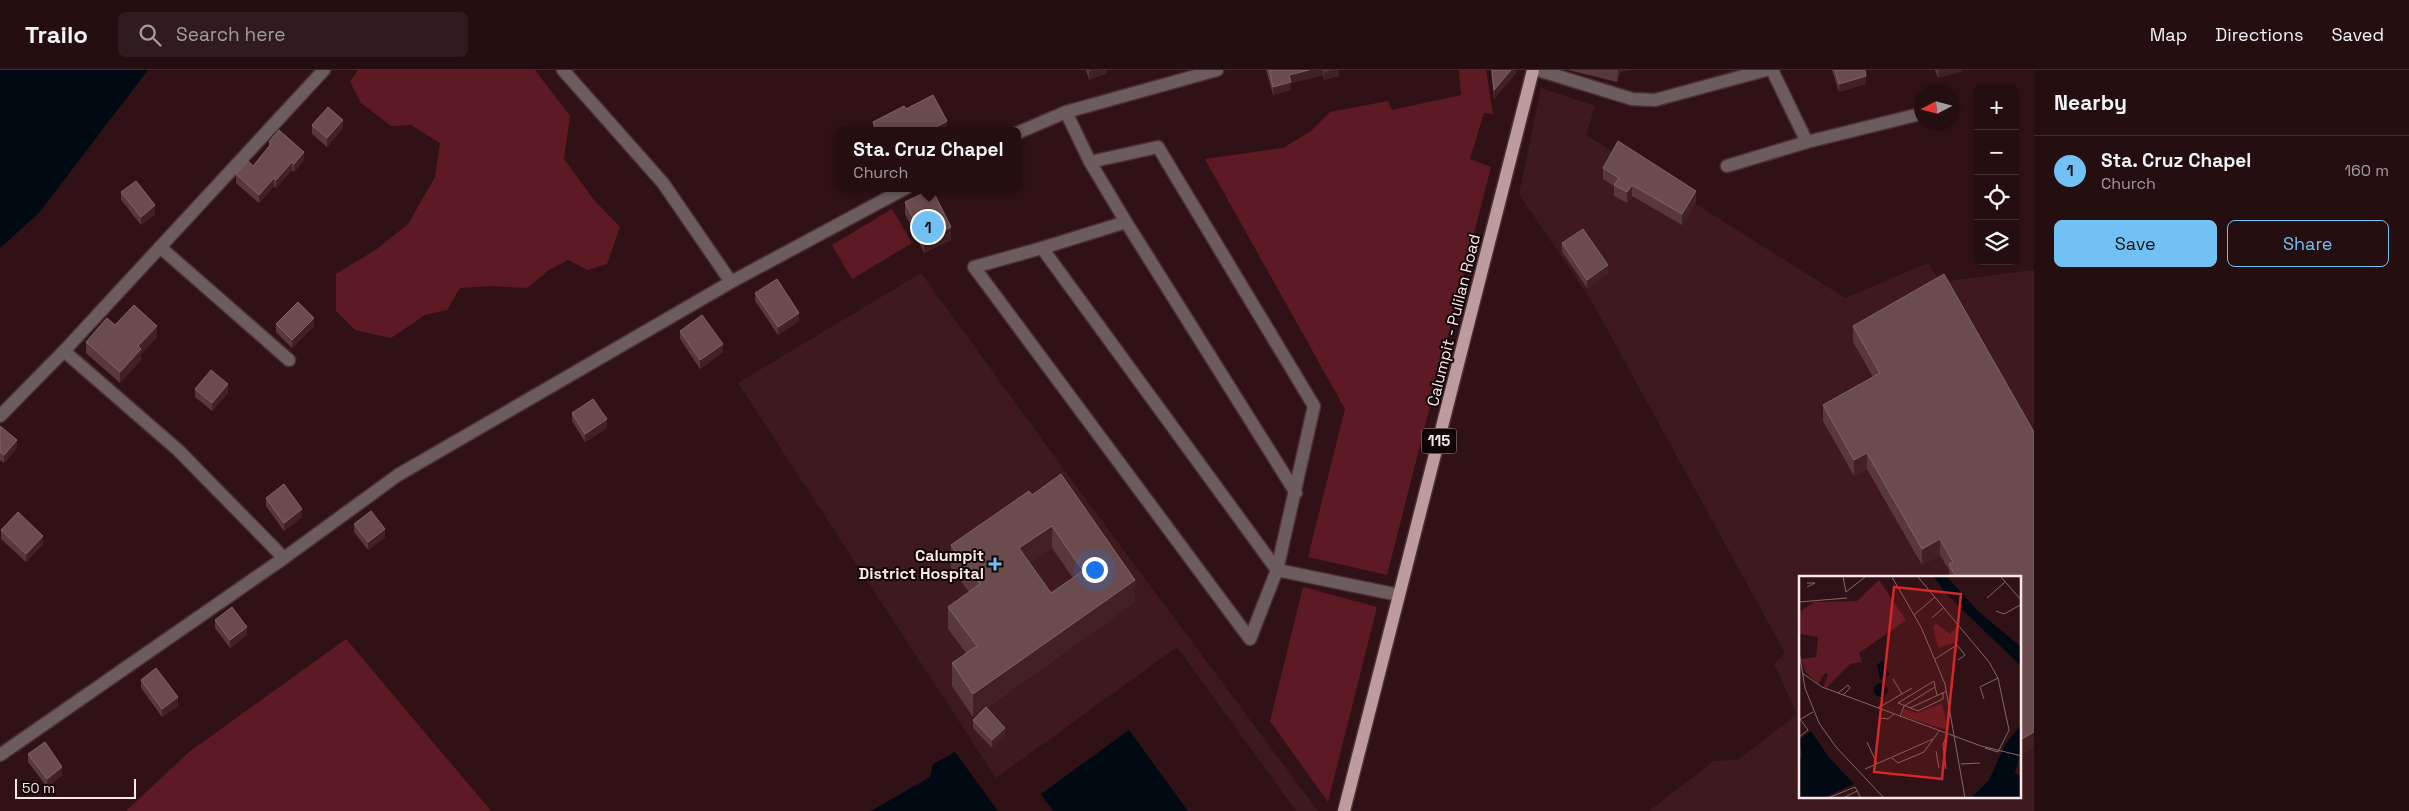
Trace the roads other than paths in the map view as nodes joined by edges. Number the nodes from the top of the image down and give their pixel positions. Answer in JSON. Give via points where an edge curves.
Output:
{"nodes":[{"id":1,"x":324,"y":70,"type":"edge"},
{"id":2,"x":562,"y":70,"type":"edge"},
{"id":3,"x":1217,"y":70,"type":"edge"},
{"id":4,"x":1533,"y":70,"type":"edge"},
{"id":5,"x":1538,"y":70,"type":"edge"},
{"id":6,"x":1766,"y":70,"type":"edge"},
{"id":7,"x":1772,"y":70,"type":"edge"},
{"id":8,"x":1066,"y":112,"type":"junction"},
{"id":9,"x":1914,"y":116,"type":"edge"},
{"id":10,"x":1021,"y":131,"type":"edge"},
{"id":11,"x":1808,"y":142,"type":"junction"},
{"id":12,"x":1090,"y":162,"type":"junction"},
{"id":13,"x":1727,"y":166,"type":"dead end"},
{"id":14,"x":899,"y":192,"type":"edge"},
{"id":15,"x":1126,"y":222,"type":"junction"},
{"id":16,"x":160,"y":247,"type":"junction"},
{"id":17,"x":1042,"y":248,"type":"junction"},
{"id":18,"x":731,"y":282,"type":"junction"},
{"id":19,"x":64,"y":351,"type":"junction"},
{"id":20,"x":289,"y":360,"type":"dead end"},
{"id":21,"x":0,"y":416,"type":"edge"},
{"id":22,"x":1296,"y":493,"type":"junction"},
{"id":23,"x":284,"y":558,"type":"junction"},
{"id":24,"x":1277,"y":570,"type":"junction"},
{"id":25,"x":1399,"y":595,"type":"junction"},
{"id":26,"x":0,"y":755,"type":"edge"},
{"id":27,"x":1344,"y":811,"type":"edge"}],
"edges":[{"from":1,"to":16,"type":"street"},
{"from":2,"to":18,"type":"street","via":[[663,183]]},
{"from":3,"to":8,"type":"street"},
{"from":4,"to":25,"type":"main road","name":"Calumpit - Pulilan Road","number":"115"},
{"from":5,"to":6,"type":"street","via":[[1632,99],[1655,100]]},
{"from":7,"to":11,"type":"street"},
{"from":8,"to":10,"type":"street"},
{"from":8,"to":12,"type":"street"},
{"from":9,"to":11,"type":"street"},
{"from":11,"to":13,"type":"street"},
{"from":12,"to":15,"type":"street"},
{"from":12,"to":22,"type":"street","via":[[1158,147],[1314,406]]},
{"from":14,"to":18,"type":"street"},
{"from":15,"to":17,"type":"street"},
{"from":15,"to":22,"type":"street"},
{"from":16,"to":19,"type":"street"},
{"from":16,"to":20,"type":"street"},
{"from":17,"to":24,"type":"street"},
{"from":17,"to":24,"type":"street","via":[[974,267],[1250,638]]},
{"from":18,"to":23,"type":"street","via":[[398,476]]},
{"from":19,"to":21,"type":"street"},
{"from":19,"to":23,"type":"street","via":[[178,450]]},
{"from":22,"to":24,"type":"street"},
{"from":23,"to":26,"type":"street"},
{"from":24,"to":25,"type":"street"},
{"from":25,"to":27,"type":"main road","name":"Calumpit - Pulilan Road","number":"115"}]}
